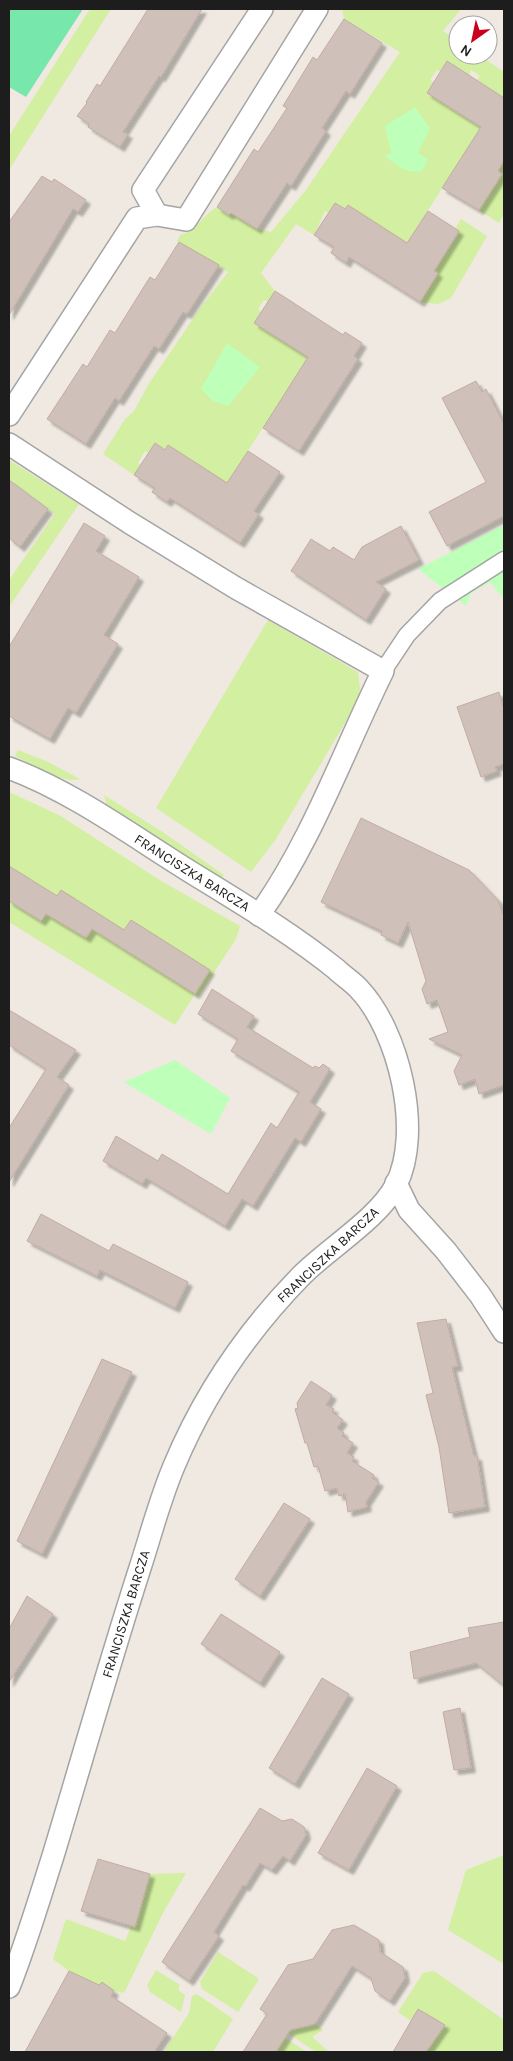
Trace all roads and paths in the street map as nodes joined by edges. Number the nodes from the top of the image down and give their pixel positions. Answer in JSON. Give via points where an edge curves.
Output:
{"nodes":[{"id":1,"x":262,"y":9,"type":"edge"},
{"id":2,"x":317,"y":9,"type":"edge"},
{"id":3,"x":157,"y":215,"type":"junction"},
{"id":4,"x":9,"y":414,"type":"edge"},
{"id":5,"x":9,"y":444,"type":"edge"},
{"id":6,"x":504,"y":560,"type":"edge"},
{"id":7,"x":383,"y":671,"type":"junction"},
{"id":8,"x":9,"y":768,"type":"edge"},
{"id":9,"x":259,"y":915,"type":"junction"},
{"id":10,"x":396,"y":1183,"type":"junction"},
{"id":11,"x":504,"y":1332,"type":"edge"},
{"id":12,"x":9,"y":1987,"type":"edge"}],
"edges":[{"from":1,"to":3,"type":"street","via":[[143,190]]},
{"from":2,"to":3,"type":"street","via":[[186,220]]},
{"from":3,"to":4,"type":"street","via":[[137,218]]},
{"from":5,"to":7,"type":"street","via":[[236,588]]},
{"from":6,"to":7,"type":"street","via":[[440,601],[407,635]]},
{"from":7,"to":9,"type":"street","via":[[334,779],[276,892]]},
{"from":8,"to":9,"type":"street","name":"FRANCISZKA BARCZA","via":[[80,803]]},
{"from":9,"to":10,"type":"street","name":"FRANCISZKA BARCZA","via":[[306,945],[361,990],[386,1028],[400,1070],[406,1103],[402,1168]]},
{"from":10,"to":11,"type":"street","via":[[409,1210],[452,1258]]},
{"from":10,"to":12,"type":"street","name":"FRANCISZKA BARCZA","via":[[385,1202],[304,1274],[257,1324],[194,1421],[161,1502],[112,1654],[65,1818]]}]}
